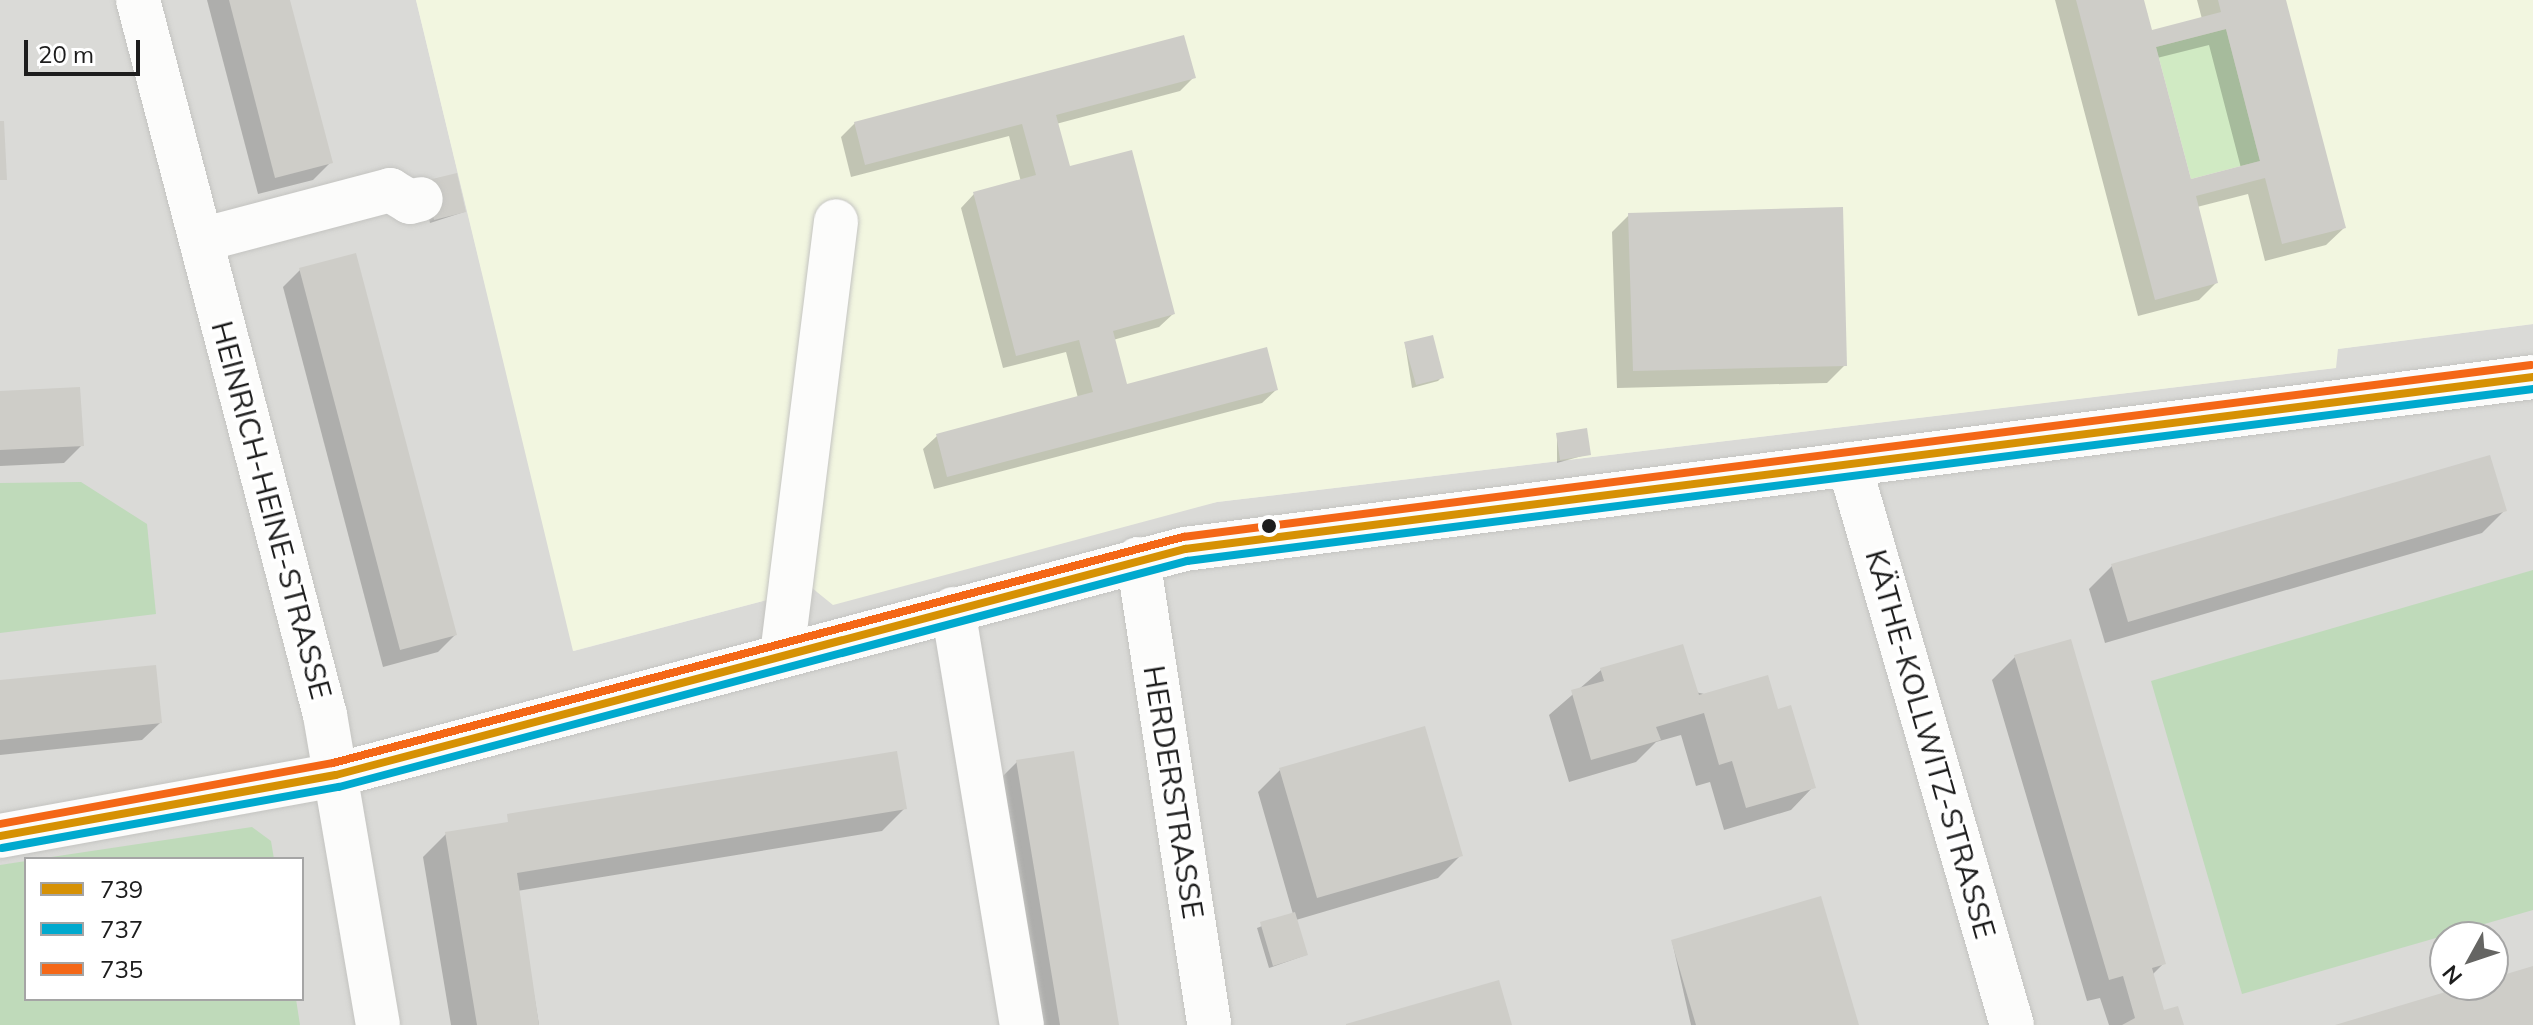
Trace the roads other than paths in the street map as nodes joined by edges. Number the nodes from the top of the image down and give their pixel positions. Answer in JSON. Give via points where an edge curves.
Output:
{"nodes":[{"id":1,"x":138,"y":0,"type":"edge"},
{"id":2,"x":421,"y":199,"type":"dead end"},
{"id":3,"x":836,"y":221,"type":"dead end"},
{"id":4,"x":201,"y":240,"type":"junction"},
{"id":5,"x":2533,"y":377,"type":"edge"},
{"id":6,"x":1849,"y":464,"type":"junction"},
{"id":7,"x":1138,"y":559,"type":"junction"},
{"id":8,"x":953,"y":609,"type":"junction"},
{"id":9,"x":782,"y":655,"type":"junction"},
{"id":10,"x":336,"y":775,"type":"junction"},
{"id":11,"x":0,"y":836,"type":"edge"},
{"id":12,"x":378,"y":1025,"type":"edge"},
{"id":13,"x":1022,"y":1025,"type":"edge"},
{"id":14,"x":1209,"y":1025,"type":"edge"},
{"id":15,"x":2012,"y":1025,"type":"edge"}],
"edges":[{"from":1,"to":4,"type":"street","name":"HEINRICH-HEINE-STRASSE"},
{"from":2,"to":4,"type":"street","via":[[410,202],[390,190]]},
{"from":3,"to":9,"type":"street"},
{"from":4,"to":10,"type":"street","name":"HEINRICH-HEINE-STRASSE"},
{"from":5,"to":6,"type":"street"},
{"from":6,"to":7,"type":"street"},
{"from":6,"to":15,"type":"street","name":"KÄTHE-KOLLWITZ-STRASSE"},
{"from":7,"to":8,"type":"street"},
{"from":7,"to":14,"type":"street","name":"HERDERSTRASSE"},
{"from":8,"to":9,"type":"street"},
{"from":8,"to":13,"type":"street"},
{"from":9,"to":10,"type":"street"},
{"from":10,"to":11,"type":"street"},
{"from":10,"to":12,"type":"street","name":"HEINRICH-HEINE-STRASSE"}]}
